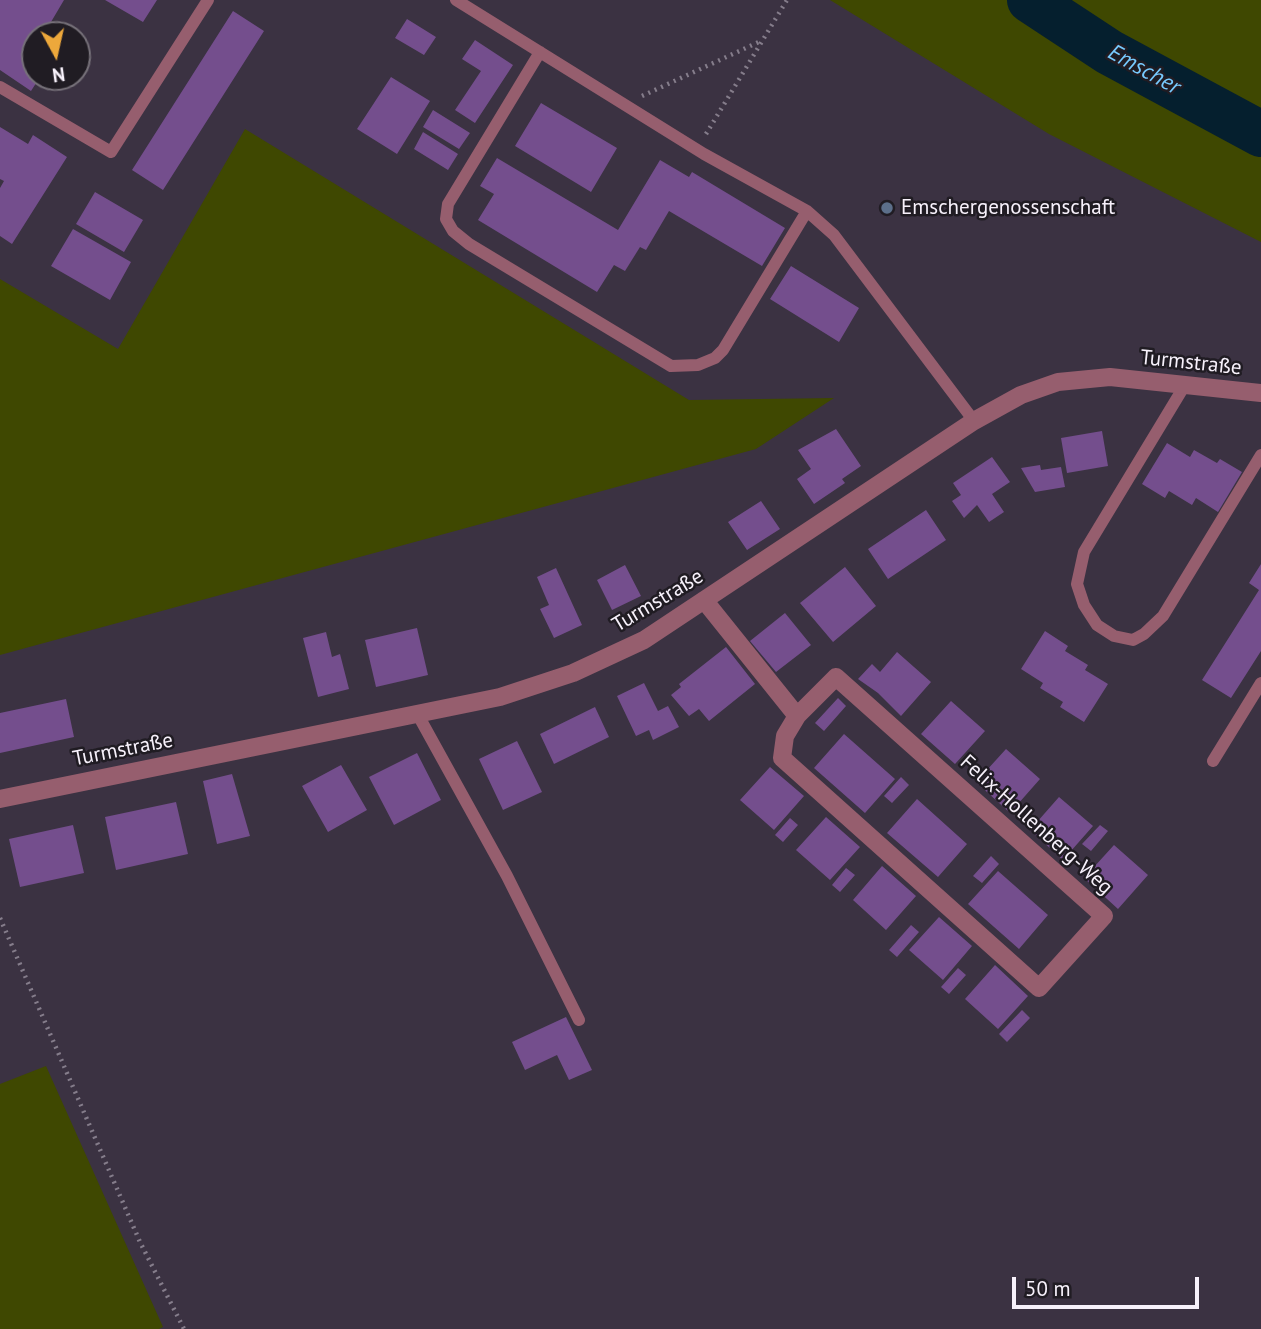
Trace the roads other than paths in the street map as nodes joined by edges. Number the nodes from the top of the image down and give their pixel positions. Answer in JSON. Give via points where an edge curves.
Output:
{"nodes":[{"id":1,"x":208,"y":0,"type":"edge"},
{"id":2,"x":456,"y":0,"type":"edge"},
{"id":3,"x":540,"y":52,"type":"junction"},
{"id":4,"x":0,"y":87,"type":"edge"},
{"id":5,"x":807,"y":211,"type":"junction"},
{"id":6,"x":1185,"y":385,"type":"junction"},
{"id":7,"x":1261,"y":393,"type":"edge"},
{"id":8,"x":974,"y":421,"type":"junction"},
{"id":9,"x":1261,"y":455,"type":"edge"},
{"id":10,"x":704,"y":600,"type":"junction"},
{"id":11,"x":1261,"y":683,"type":"edge"},
{"id":12,"x":418,"y":715,"type":"junction"},
{"id":13,"x":797,"y":716,"type":"junction"},
{"id":14,"x":1213,"y":761,"type":"dead end"},
{"id":15,"x":0,"y":799,"type":"edge"},
{"id":16,"x":579,"y":1020,"type":"dead end"}],
"edges":[{"from":1,"to":4,"type":"lane","via":[[111,152]]},
{"from":2,"to":3,"type":"lane"},
{"from":3,"to":5,"type":"lane"},
{"from":3,"to":5,"type":"lane","via":[[448,204],[446,219],[470,244],[671,366],[698,365],[723,350]]},
{"from":5,"to":8,"type":"lane","via":[[834,235]]},
{"from":6,"to":7,"type":"street","name":"Turmstraße"},
{"from":6,"to":8,"type":"street","name":"Turmstraße","via":[[1110,377],[1058,382],[1021,395]]},
{"from":6,"to":9,"type":"lane","via":[[1084,552],[1077,584],[1097,625],[1114,636],[1133,640],[1163,616]]},
{"from":8,"to":10,"type":"street","name":"Turmstraße"},
{"from":10,"to":12,"type":"street","name":"Turmstraße","via":[[644,640],[573,673],[500,697]]},
{"from":10,"to":13,"type":"street"},
{"from":11,"to":14,"type":"lane"},
{"from":12,"to":15,"type":"street","name":"Turmstraße"},
{"from":12,"to":16,"type":"lane","via":[[507,876]]},
{"from":13,"to":13,"type":"street","name":"Felix-Hollenberg-Weg","via":[[836,677],[1104,916],[1039,988],[782,758],[785,736]]}]}
